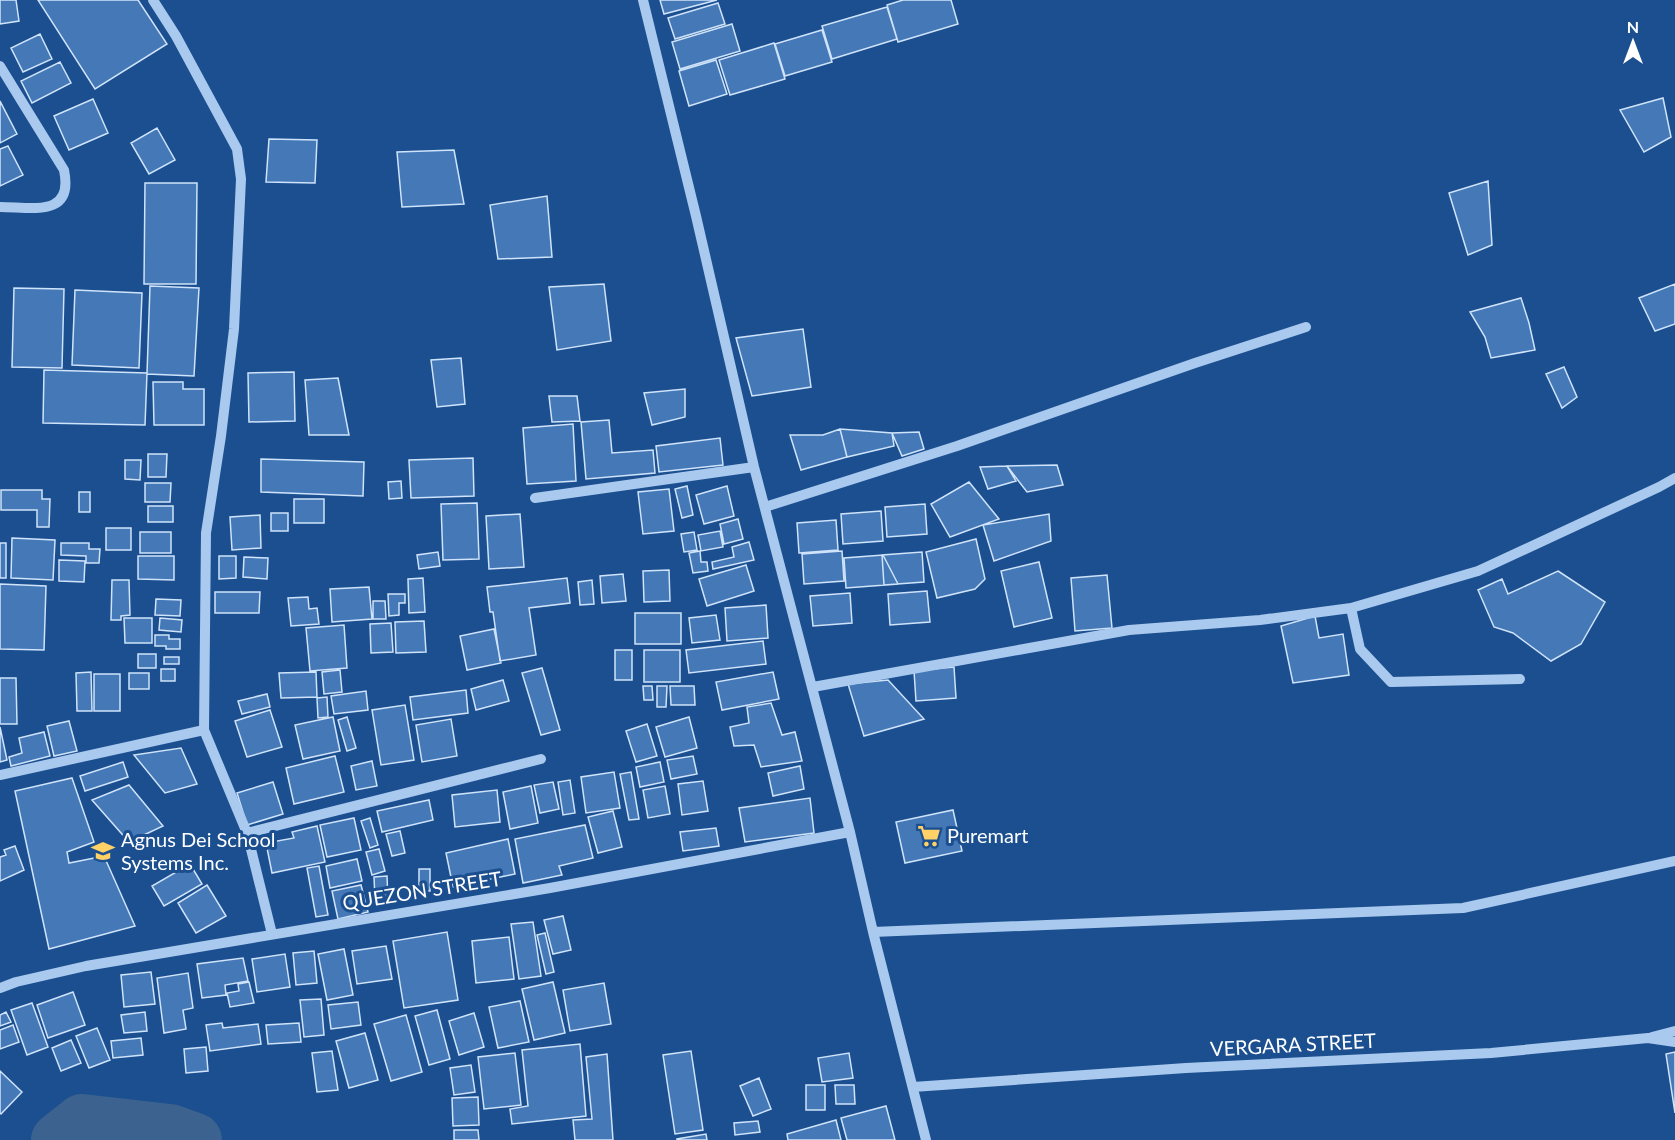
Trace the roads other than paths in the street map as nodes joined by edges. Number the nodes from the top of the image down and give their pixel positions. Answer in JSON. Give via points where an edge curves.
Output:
{"nodes":[{"id":1,"x":153,"y":0,"type":"edge"},
{"id":2,"x":643,"y":0,"type":"edge"},
{"id":3,"x":0,"y":66,"type":"edge"},
{"id":4,"x":0,"y":207,"type":"edge"},
{"id":5,"x":1306,"y":327,"type":"dead end"},
{"id":6,"x":754,"y":467,"type":"junction"},
{"id":7,"x":1675,"y":478,"type":"edge"},
{"id":8,"x":535,"y":498,"type":"dead end"},
{"id":9,"x":765,"y":507,"type":"junction"},
{"id":10,"x":1351,"y":608,"type":"junction"},
{"id":11,"x":1520,"y":679,"type":"dead end"},
{"id":12,"x":813,"y":687,"type":"junction"},
{"id":13,"x":204,"y":730,"type":"junction"},
{"id":14,"x":541,"y":759,"type":"dead end"},
{"id":15,"x":0,"y":775,"type":"edge"},
{"id":16,"x":850,"y":832,"type":"junction"},
{"id":17,"x":247,"y":833,"type":"junction"},
{"id":18,"x":1675,"y":861,"type":"edge"},
{"id":19,"x":873,"y":932,"type":"junction"},
{"id":20,"x":272,"y":934,"type":"junction"},
{"id":21,"x":0,"y":988,"type":"edge"},
{"id":22,"x":1675,"y":1031,"type":"edge"},
{"id":23,"x":1647,"y":1038,"type":"junction"},
{"id":24,"x":1675,"y":1042,"type":"edge"},
{"id":25,"x":913,"y":1087,"type":"junction"},
{"id":26,"x":926,"y":1140,"type":"edge"}],
"edges":[{"from":1,"to":13,"type":"street","via":[[237,149],[241,179],[234,329],[206,533]]},
{"from":2,"to":6,"type":"street"},
{"from":3,"to":4,"type":"street","via":[[66,179],[65,192],[48,208]]},
{"from":5,"to":9,"type":"street"},
{"from":6,"to":8,"type":"street"},
{"from":6,"to":9,"type":"street"},
{"from":7,"to":10,"type":"street","via":[[1478,571]]},
{"from":9,"to":12,"type":"street"},
{"from":10,"to":11,"type":"street","via":[[1360,649],[1391,682]]},
{"from":10,"to":12,"type":"street","via":[[1260,620],[1128,630]]},
{"from":12,"to":16,"type":"street"},
{"from":13,"to":15,"type":"street"},
{"from":13,"to":17,"type":"street"},
{"from":14,"to":17,"type":"street"},
{"from":16,"to":19,"type":"street"},
{"from":16,"to":20,"type":"street","name":"QUEZON STREET","via":[[550,888]]},
{"from":17,"to":20,"type":"street"},
{"from":18,"to":19,"type":"street","via":[[1463,908]]},
{"from":19,"to":25,"type":"street"},
{"from":20,"to":21,"type":"street","name":"QUEZON STREET","via":[[86,966]]},
{"from":22,"to":23,"type":"street"},
{"from":23,"to":24,"type":"street","name":"VERGARA STREET"},
{"from":23,"to":25,"type":"street","name":"VERGARA STREET","via":[[1491,1053]]},
{"from":25,"to":26,"type":"street"}]}
